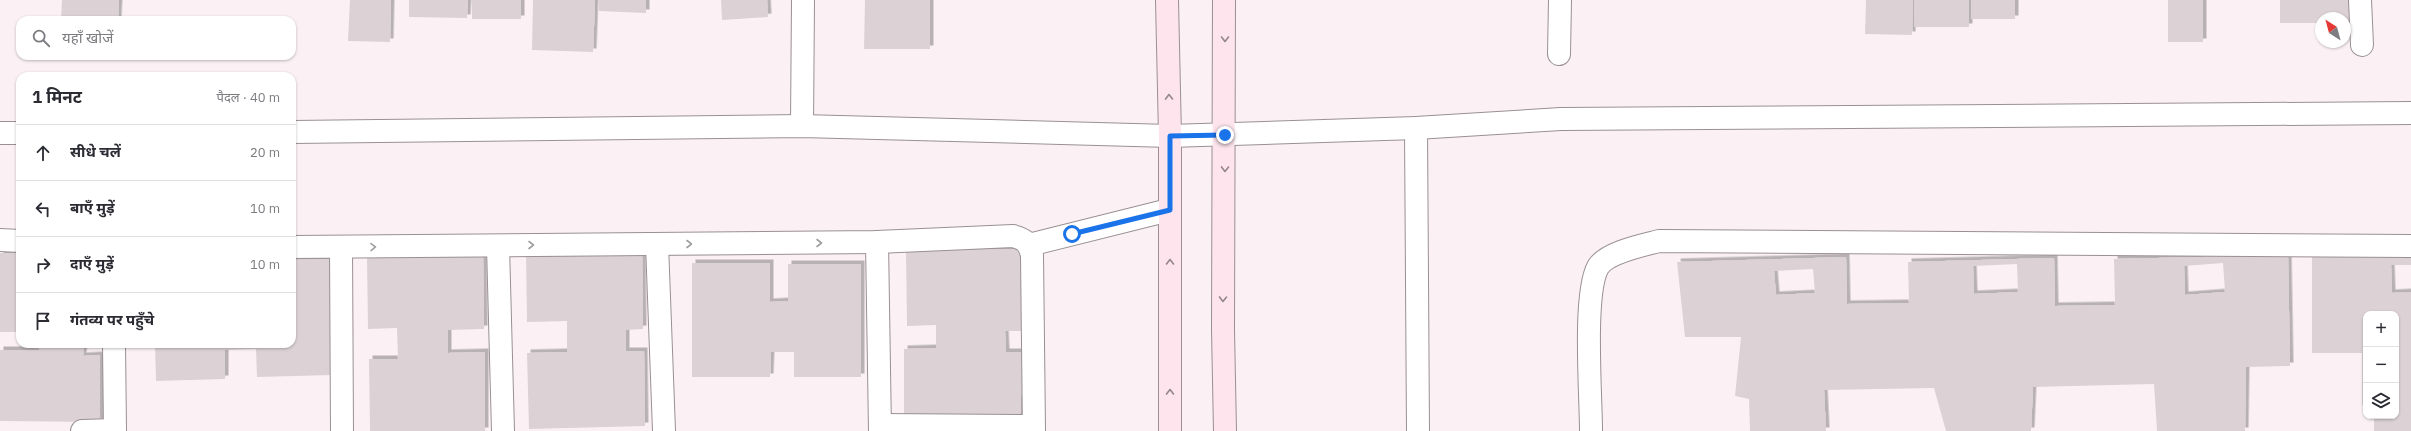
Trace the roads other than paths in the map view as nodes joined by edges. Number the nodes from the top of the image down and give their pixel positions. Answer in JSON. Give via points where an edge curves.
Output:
{"nodes":[{"id":1,"x":803,"y":0,"type":"edge"},
{"id":2,"x":1167,"y":0,"type":"edge"},
{"id":3,"x":1224,"y":0,"type":"edge"},
{"id":4,"x":1560,"y":0,"type":"edge"},
{"id":5,"x":2360,"y":0,"type":"edge"},
{"id":6,"x":2362,"y":45,"type":"dead end"},
{"id":7,"x":1559,"y":54,"type":"dead end"},
{"id":8,"x":2411,"y":113,"type":"edge"},
{"id":9,"x":802,"y":126,"type":"junction"},
{"id":10,"x":1416,"y":128,"type":"junction"},
{"id":11,"x":296,"y":132,"type":"edge"},
{"id":12,"x":0,"y":133,"type":"edge"},
{"id":13,"x":16,"y":133,"type":"edge"},
{"id":14,"x":1225,"y":135,"type":"junction"},
{"id":15,"x":1170,"y":136,"type":"junction"},
{"id":16,"x":1170,"y":210,"type":"junction"},
{"id":17,"x":0,"y":240,"type":"edge"},
{"id":18,"x":16,"y":241,"type":"edge"},
{"id":19,"x":877,"y":242,"type":"junction"},
{"id":20,"x":657,"y":244,"type":"junction"},
{"id":21,"x":1029,"y":245,"type":"junction"},
{"id":22,"x":498,"y":246,"type":"junction"},
{"id":23,"x":2411,"y":246,"type":"edge"},
{"id":24,"x":296,"y":247,"type":"edge"},
{"id":25,"x":341,"y":247,"type":"junction"},
{"id":26,"x":114,"y":348,"type":"edge"},
{"id":27,"x":880,"y":428,"type":"edge"},
{"id":28,"x":1034,"y":428,"type":"edge"},
{"id":29,"x":82,"y":431,"type":"edge"},
{"id":30,"x":114,"y":431,"type":"edge"},
{"id":31,"x":342,"y":431,"type":"edge"},
{"id":32,"x":503,"y":431,"type":"edge"},
{"id":33,"x":664,"y":431,"type":"edge"},
{"id":34,"x":1170,"y":431,"type":"edge"},
{"id":35,"x":1225,"y":431,"type":"edge"},
{"id":36,"x":1418,"y":431,"type":"edge"},
{"id":37,"x":1591,"y":431,"type":"edge"}],
"edges":[{"from":1,"to":9,"type":"street"},
{"from":15,"to":2,"type":"street","one_way":true},
{"from":3,"to":14,"type":"street","one_way":true},
{"from":4,"to":7,"type":"street"},
{"from":5,"to":6,"type":"street"},
{"from":8,"to":10,"type":"street","via":[[1562,119]]},
{"from":9,"to":11,"type":"street"},
{"from":9,"to":15,"type":"street"},
{"from":10,"to":14,"type":"street"},
{"from":10,"to":36,"type":"street"},
{"from":12,"to":13,"type":"street"},
{"from":14,"to":15,"type":"street"},
{"from":14,"to":35,"type":"street","one_way":true},
{"from":15,"to":16,"type":"street"},
{"from":16,"to":21,"type":"street"},
{"from":34,"to":16,"type":"street","one_way":true},
{"from":17,"to":18,"type":"street"},
{"from":20,"to":19,"type":"street","one_way":true},
{"from":19,"to":21,"type":"street","via":[[1013,236],[1022,238]]},
{"from":19,"to":27,"type":"street"},
{"from":22,"to":20,"type":"street","one_way":true},
{"from":20,"to":33,"type":"street"},
{"from":21,"to":28,"type":"street","via":[[1032,255]]},
{"from":25,"to":22,"type":"street","one_way":true},
{"from":22,"to":32,"type":"street"},
{"from":23,"to":37,"type":"street","via":[[1659,241],[1622,250],[1598,266],[1590,294]]},
{"from":24,"to":25,"type":"street"},
{"from":25,"to":31,"type":"street"},
{"from":26,"to":30,"type":"street"},
{"from":27,"to":28,"type":"street"},
{"from":29,"to":30,"type":"street"}]}
